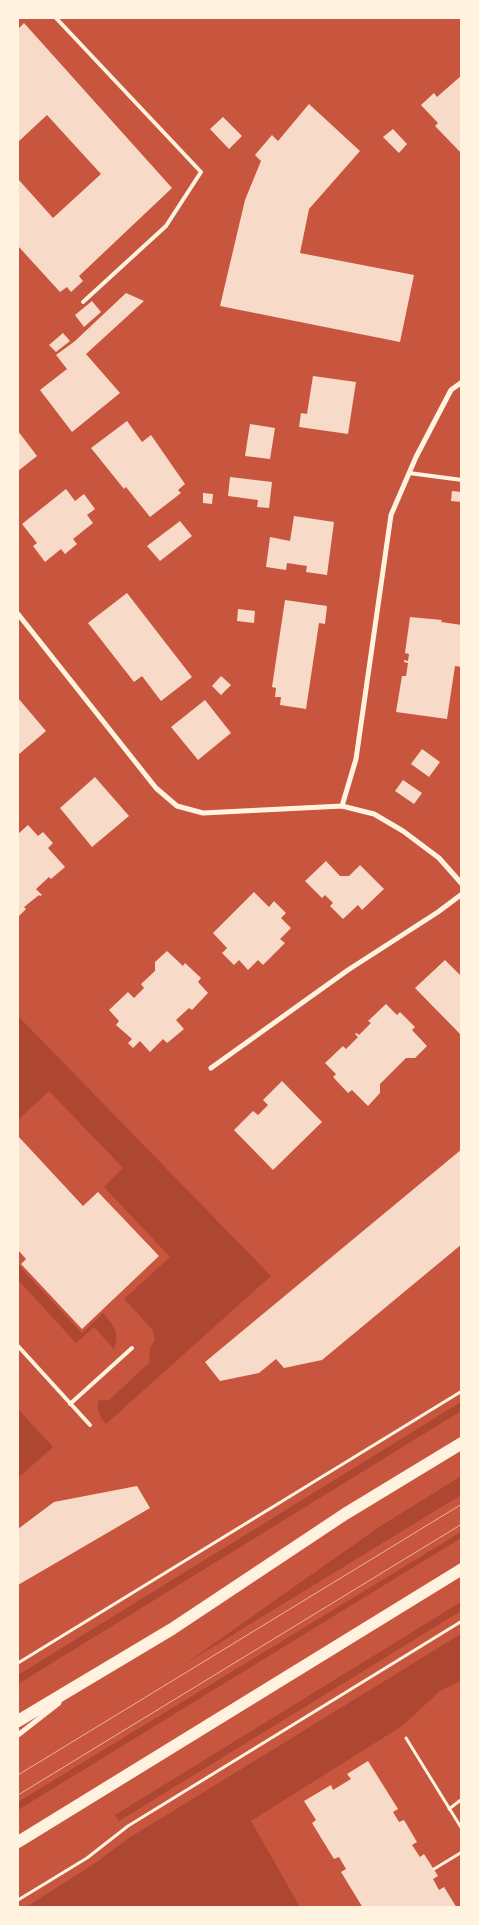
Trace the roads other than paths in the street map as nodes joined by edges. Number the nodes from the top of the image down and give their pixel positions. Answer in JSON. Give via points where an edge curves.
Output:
{"nodes":[{"id":1,"x":56,"y":18,"type":"edge"},
{"id":2,"x":83,"y":302,"type":"dead end"},
{"id":3,"x":462,"y":382,"type":"edge"},
{"id":4,"x":409,"y":473,"type":"junction"},
{"id":5,"x":462,"y":480,"type":"edge"},
{"id":6,"x":18,"y":614,"type":"edge"},
{"id":7,"x":342,"y":806,"type":"junction"},
{"id":8,"x":462,"y":884,"type":"edge"},
{"id":9,"x":462,"y":894,"type":"edge"},
{"id":10,"x":211,"y":1068,"type":"dead end"},
{"id":11,"x":18,"y":1346,"type":"edge"},
{"id":12,"x":132,"y":1348,"type":"dead end"},
{"id":13,"x":70,"y":1404,"type":"junction"},
{"id":14,"x":90,"y":1425,"type":"dead end"},
{"id":15,"x":462,"y":1443,"type":"edge"},
{"id":16,"x":462,"y":1569,"type":"edge"},
{"id":17,"x":91,"y":1679,"type":"junction"},
{"id":18,"x":18,"y":1721,"type":"edge"},
{"id":19,"x":18,"y":1735,"type":"edge"},
{"id":20,"x":18,"y":1842,"type":"edge"}],
"edges":[{"from":1,"to":2,"type":"lane","via":[[201,172],[166,226]]},
{"from":3,"to":4,"type":"street","via":[[451,390]]},
{"from":4,"to":5,"type":"lane"},
{"from":4,"to":7,"type":"street","via":[[391,514],[356,758]]},
{"from":6,"to":7,"type":"street","via":[[156,788],[177,806],[203,813]]},
{"from":7,"to":8,"type":"street","via":[[374,814],[403,831],[439,858]]},
{"from":9,"to":10,"type":"street"},
{"from":11,"to":13,"type":"lane"},
{"from":12,"to":13,"type":"lane"},
{"from":13,"to":14,"type":"lane"},
{"from":15,"to":17,"type":"main road"},
{"from":16,"to":20,"type":"main road"},
{"from":17,"to":18,"type":"main road"},
{"from":17,"to":19,"type":"street"}]}
